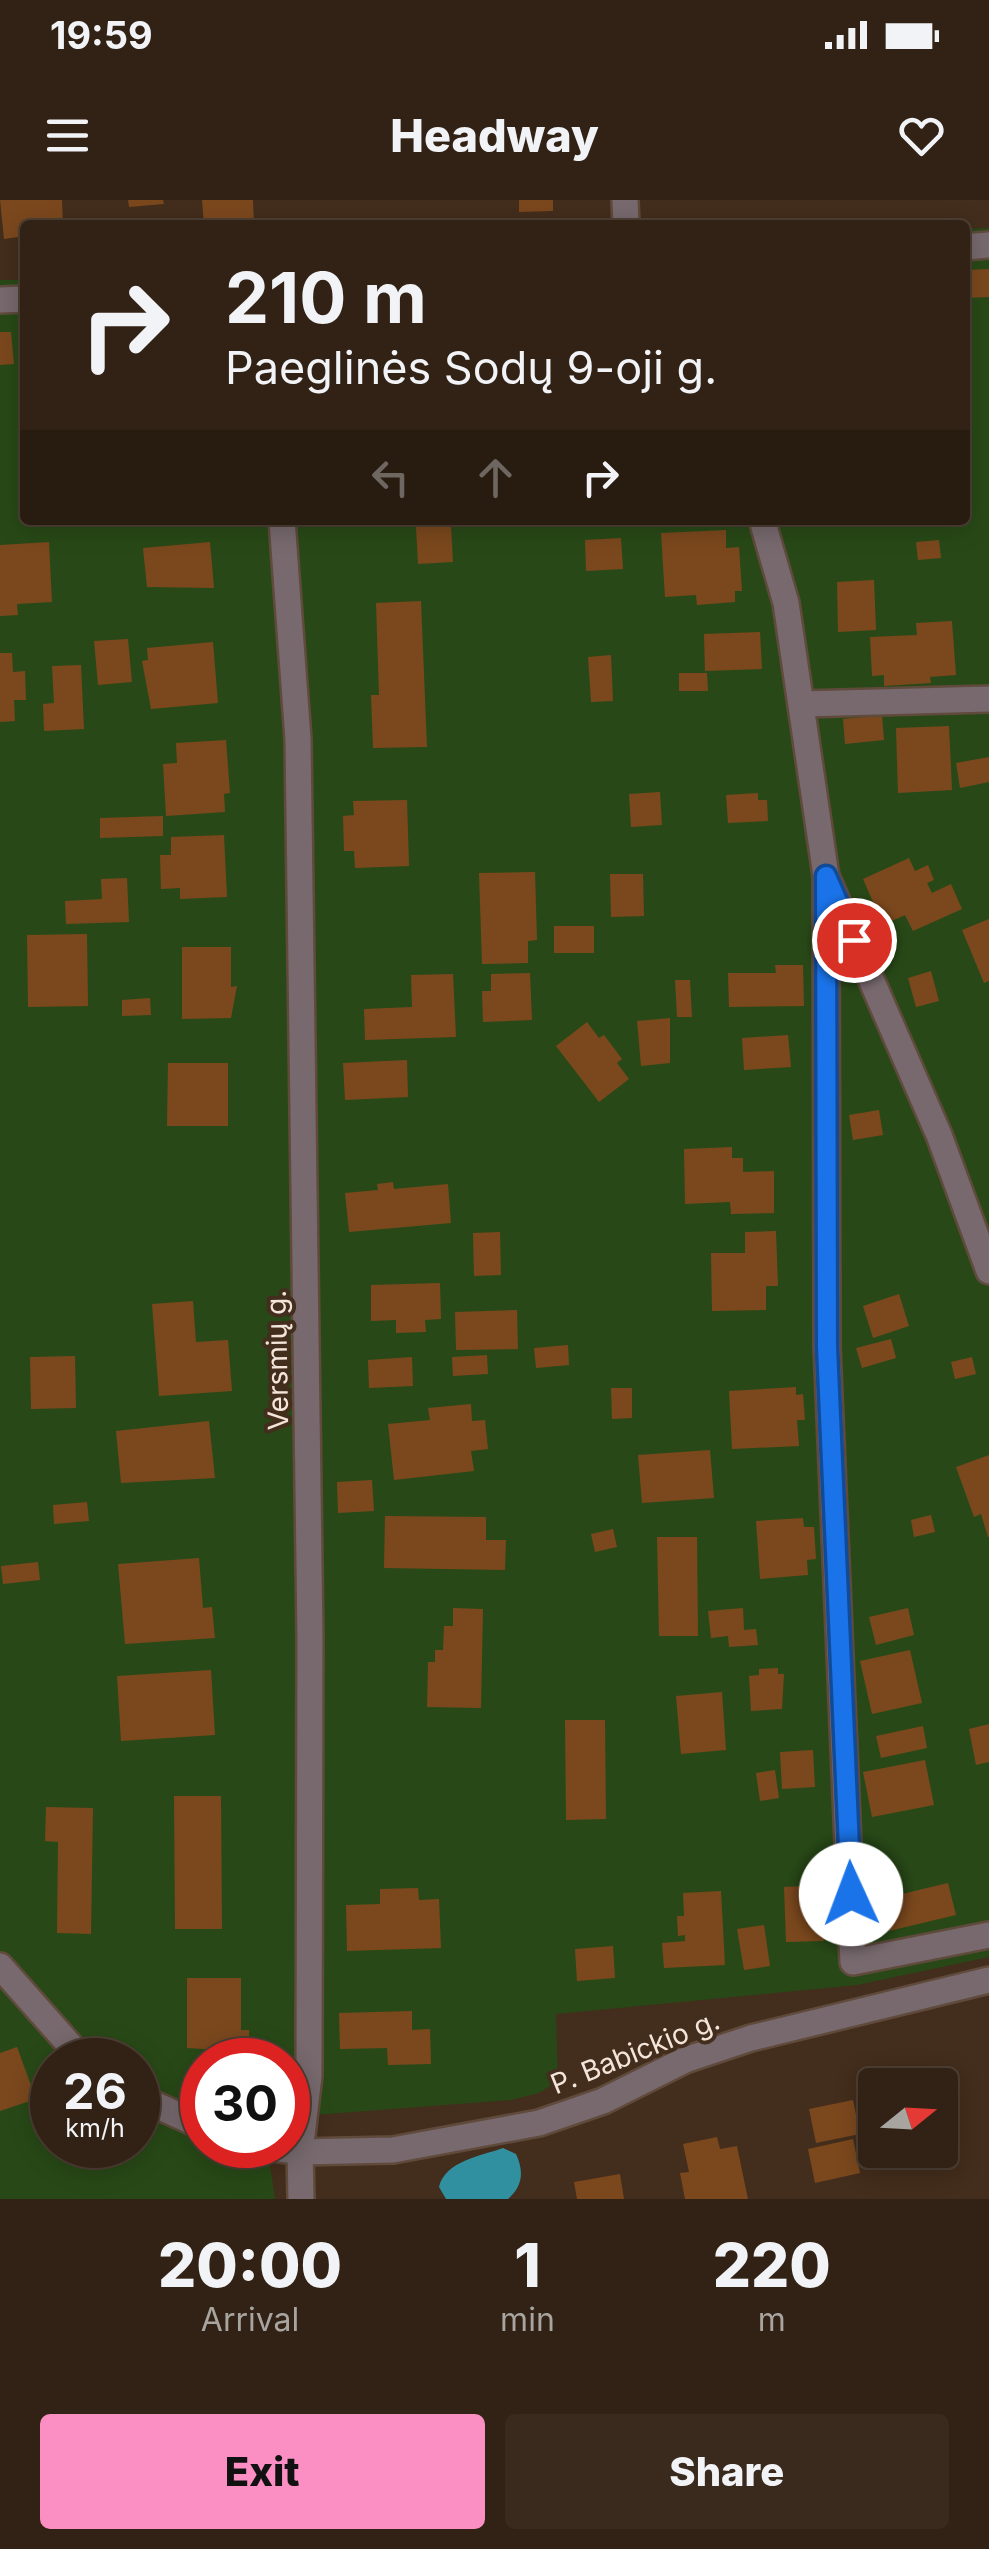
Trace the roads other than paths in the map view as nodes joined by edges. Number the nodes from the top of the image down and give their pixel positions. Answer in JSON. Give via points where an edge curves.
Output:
{"nodes":[{"id":1,"x":282,"y":525,"type":"edge"},
{"id":2,"x":763,"y":525,"type":"edge"},
{"id":3,"x":989,"y":699,"type":"edge"},
{"id":4,"x":803,"y":704,"type":"junction"},
{"id":5,"x":826,"y":876,"type":"junction"},
{"id":6,"x":989,"y":1271,"type":"edge"},
{"id":7,"x":989,"y":1936,"type":"edge"},
{"id":8,"x":0,"y":1966,"type":"edge"},
{"id":9,"x":989,"y":1980,"type":"edge"},
{"id":10,"x":63,"y":2038,"type":"edge"},
{"id":11,"x":309,"y":2038,"type":"edge"},
{"id":12,"x":310,"y":2152,"type":"edge"},
{"id":13,"x":300,"y":2168,"type":"edge"},
{"id":14,"x":301,"y":2199,"type":"edge"}],
"edges":[{"from":1,"to":11,"type":"street","name":"Versmių g.","via":[[298,739]]},
{"from":2,"to":4,"type":"street","via":[[786,603]]},
{"from":3,"to":4,"type":"street"},
{"from":4,"to":5,"type":"street"},
{"from":5,"to":6,"type":"street"},
{"from":5,"to":7,"type":"street","via":[[827,1347],[853,1962]]},
{"from":8,"to":10,"type":"street"},
{"from":9,"to":12,"type":"street","name":"P. Babickio g.","via":[[751,2038],[539,2123],[393,2150]]},
{"from":13,"to":14,"type":"street","name":"Versmių g."}]}
